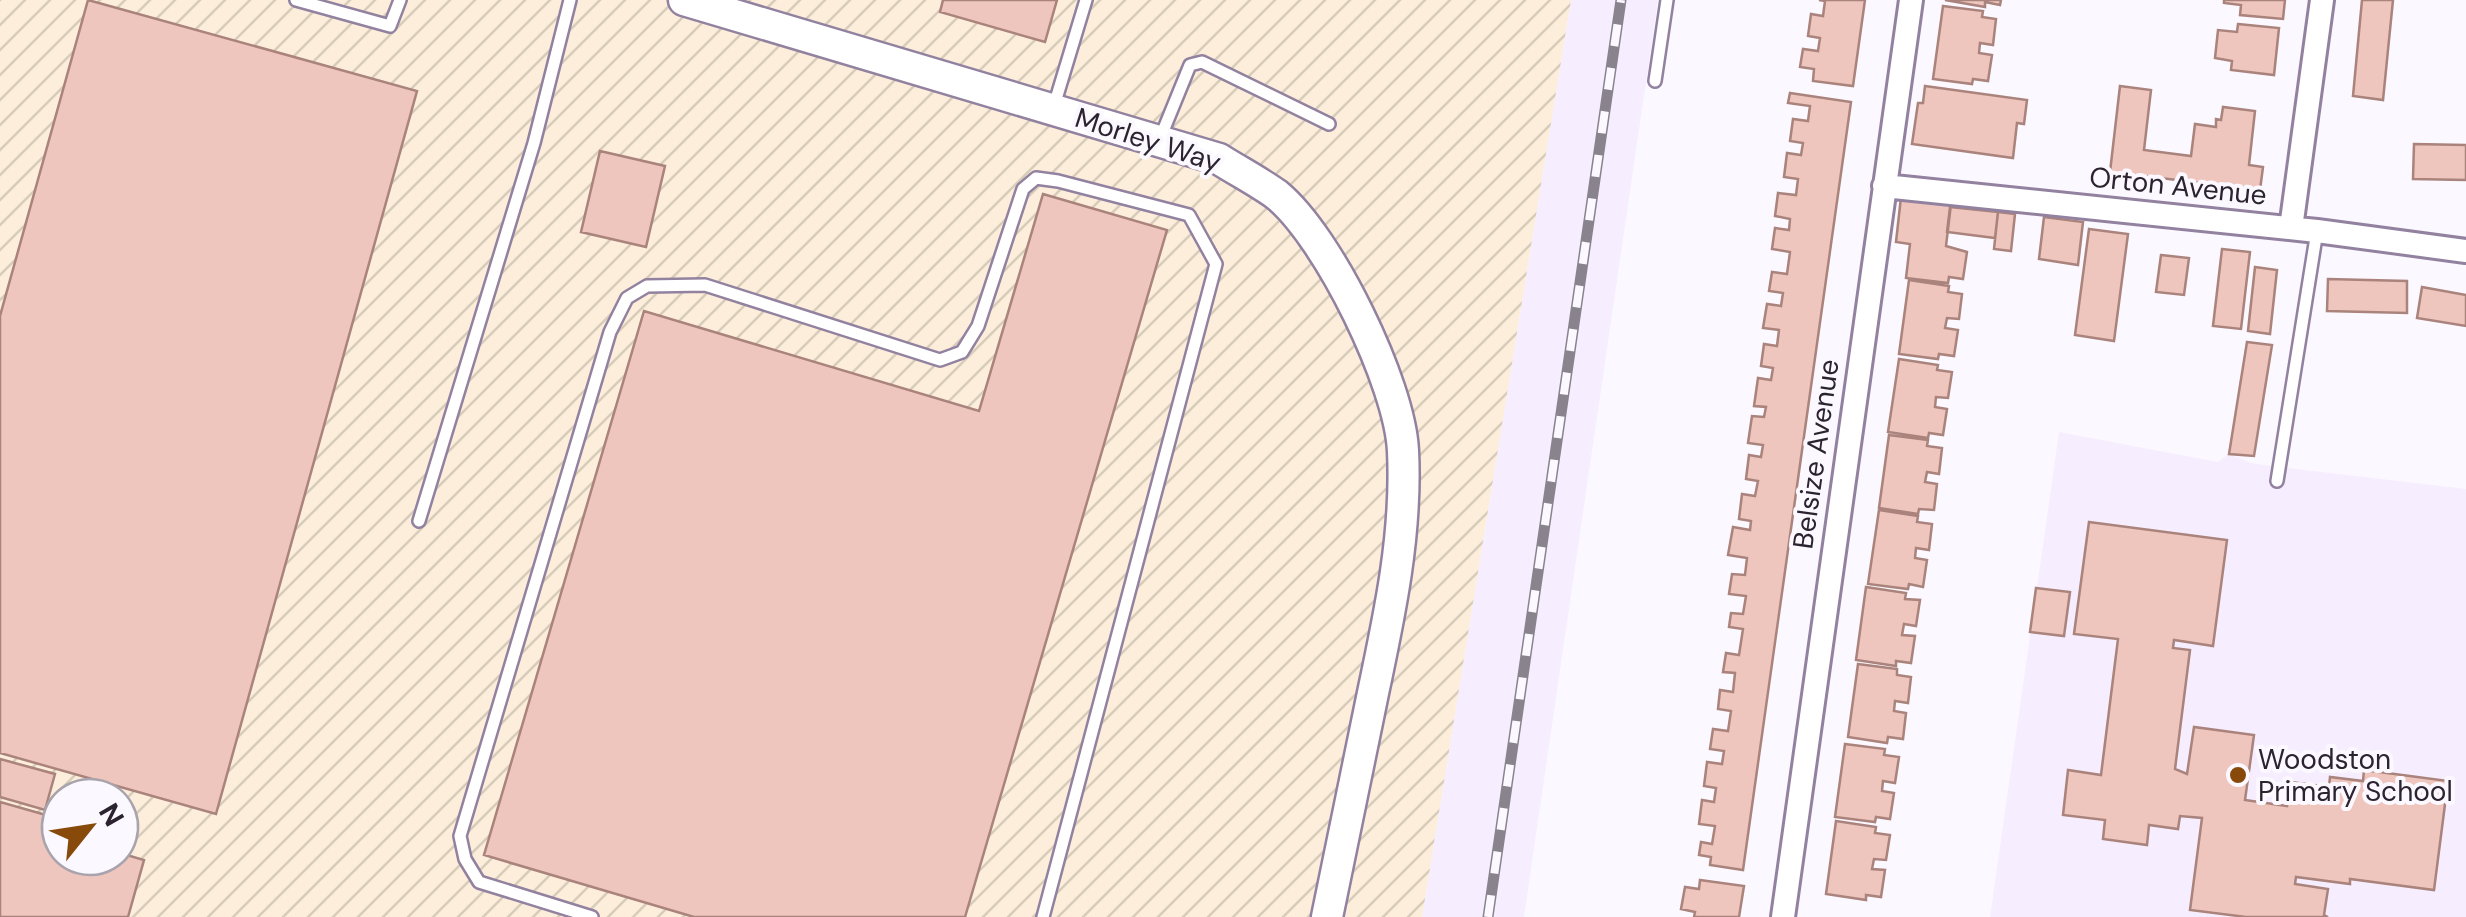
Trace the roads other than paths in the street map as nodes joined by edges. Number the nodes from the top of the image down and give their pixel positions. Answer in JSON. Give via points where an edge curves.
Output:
{"nodes":[{"id":1,"x":296,"y":0,"type":"edge"},
{"id":2,"x":400,"y":0,"type":"edge"},
{"id":3,"x":570,"y":0,"type":"edge"},
{"id":4,"x":684,"y":0,"type":"edge"},
{"id":5,"x":1086,"y":0,"type":"edge"},
{"id":6,"x":1667,"y":0,"type":"edge"},
{"id":7,"x":1911,"y":0,"type":"edge"},
{"id":8,"x":2322,"y":0,"type":"edge"},
{"id":9,"x":1655,"y":81,"type":"dead end"},
{"id":10,"x":1053,"y":109,"type":"junction"},
{"id":11,"x":1330,"y":124,"type":"dead end"},
{"id":12,"x":1159,"y":141,"type":"junction"},
{"id":13,"x":1884,"y":186,"type":"junction"},
{"id":14,"x":2291,"y":228,"type":"junction"},
{"id":15,"x":2317,"y":230,"type":"junction"},
{"id":16,"x":2466,"y":251,"type":"edge"},
{"id":17,"x":2277,"y":481,"type":"dead end"},
{"id":18,"x":419,"y":521,"type":"dead end"},
{"id":19,"x":592,"y":917,"type":"edge"},
{"id":20,"x":1043,"y":917,"type":"edge"},
{"id":21,"x":1327,"y":917,"type":"edge"},
{"id":22,"x":1784,"y":917,"type":"edge"}],
"edges":[{"from":1,"to":2,"type":"lane","via":[[390,26]]},
{"from":3,"to":18,"type":"lane","via":[[534,143]]},
{"from":4,"to":10,"type":"street","name":"Morley Way"},
{"from":5,"to":10,"type":"lane"},
{"from":6,"to":9,"type":"lane"},
{"from":7,"to":13,"type":"street","name":"Belsize Avenue"},
{"from":8,"to":14,"type":"street"},
{"from":10,"to":12,"type":"street","name":"Morley Way"},
{"from":11,"to":12,"type":"lane","via":[[1202,62],[1190,65]]},
{"from":12,"to":21,"type":"street","name":"Morley Way","via":[[1218,159],[1279,197],[1345,288],[1394,395],[1403,449],[1396,582]]},
{"from":13,"to":14,"type":"street","name":"Orton Avenue"},
{"from":13,"to":22,"type":"street","name":"Belsize Avenue"},
{"from":14,"to":15,"type":"street","name":"Orton Avenue"},
{"from":15,"to":16,"type":"street","name":"Orton Avenue"},
{"from":15,"to":17,"type":"lane"},
{"from":19,"to":20,"type":"lane","via":[[480,882],[460,836],[610,332],[626,298],[647,286],[705,285],[940,360],[962,352],[978,326],[1023,188],[1036,178],[1189,215],[1216,264]]}]}
